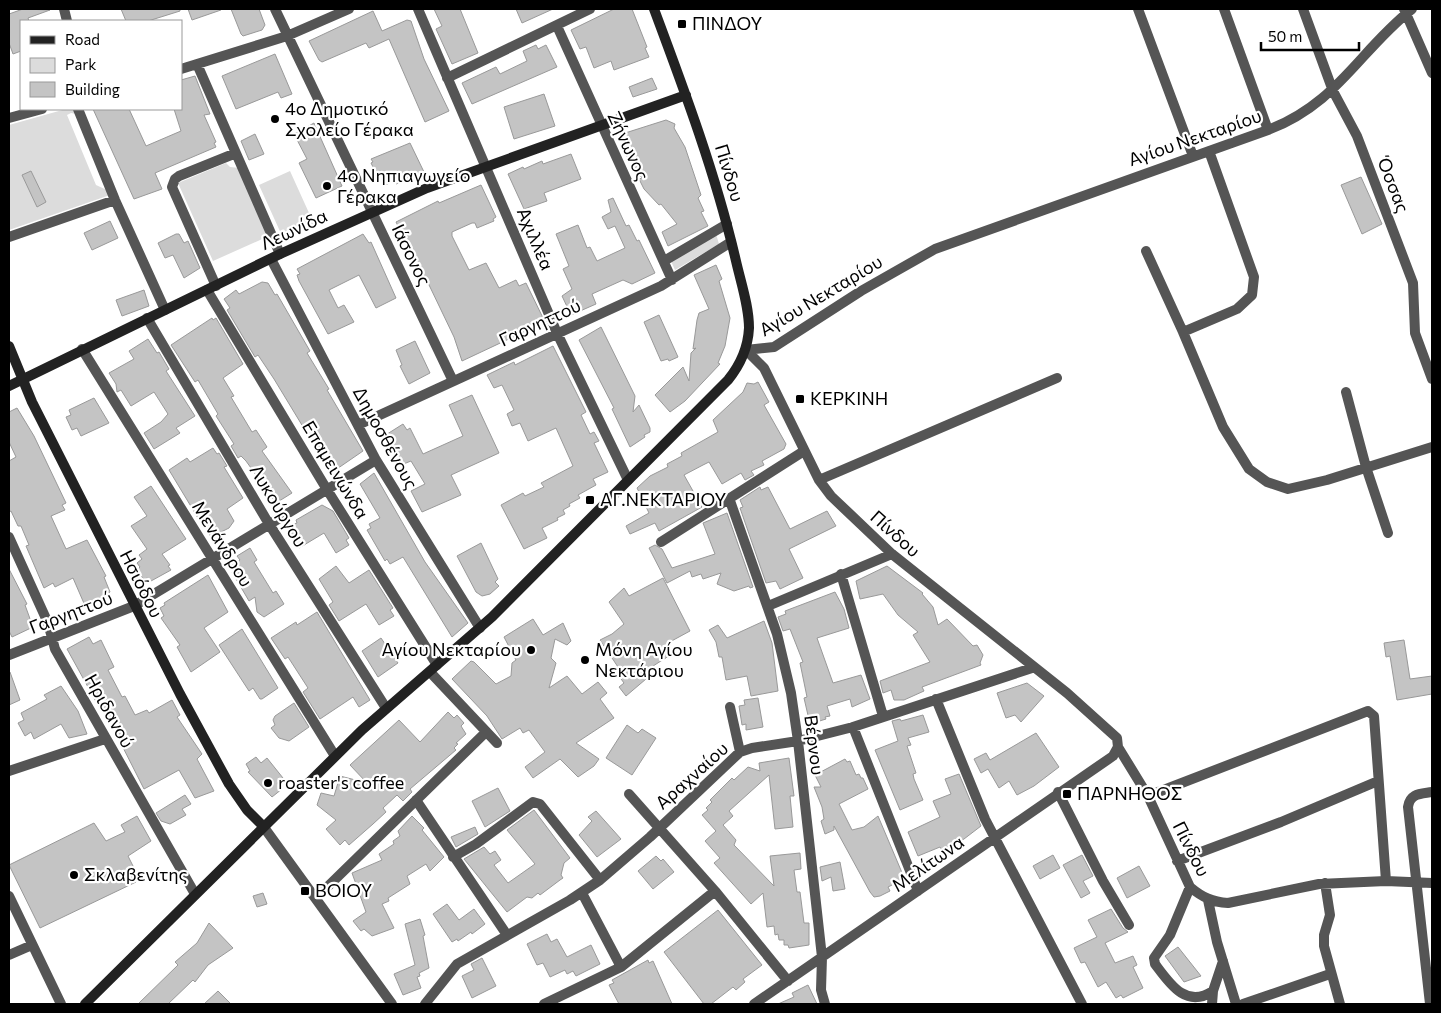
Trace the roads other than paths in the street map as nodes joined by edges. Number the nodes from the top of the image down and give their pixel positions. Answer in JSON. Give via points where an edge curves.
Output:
{"nodes":[{"id":1,"x":274,"y":9,"type":"edge"},
{"id":2,"x":349,"y":9,"type":"edge"},
{"id":3,"x":418,"y":9,"type":"edge"},
{"id":4,"x":590,"y":9,"type":"edge"},
{"id":5,"x":654,"y":9,"type":"edge"},
{"id":6,"x":1138,"y":9,"type":"edge"},
{"id":7,"x":1224,"y":9,"type":"edge"},
{"id":8,"x":1302,"y":9,"type":"edge"},
{"id":9,"x":1407,"y":10,"type":"edge"},
{"id":10,"x":557,"y":26,"type":"junction"},
{"id":11,"x":288,"y":36,"type":"junction"},
{"id":12,"x":198,"y":64,"type":"junction"},
{"id":13,"x":182,"y":69,"type":"edge"},
{"id":14,"x":1432,"y":73,"type":"edge"},
{"id":15,"x":447,"y":78,"type":"junction"},
{"id":16,"x":1333,"y":91,"type":"junction"},
{"id":17,"x":686,"y":95,"type":"junction"},
{"id":18,"x":38,"y":110,"type":"edge"},
{"id":19,"x":78,"y":110,"type":"edge"},
{"id":20,"x":9,"y":118,"type":"edge"},
{"id":21,"x":600,"y":125,"type":"junction"},
{"id":22,"x":1268,"y":130,"type":"junction"},
{"id":23,"x":1209,"y":151,"type":"junction"},
{"id":24,"x":236,"y":153,"type":"junction"},
{"id":25,"x":1193,"y":156,"type":"junction"},
{"id":26,"x":487,"y":166,"type":"junction"},
{"id":27,"x":115,"y":200,"type":"junction"},
{"id":28,"x":372,"y":212,"type":"junction"},
{"id":29,"x":727,"y":224,"type":"junction"},
{"id":30,"x":9,"y":237,"type":"edge"},
{"id":31,"x":731,"y":242,"type":"junction"},
{"id":32,"x":1146,"y":251,"type":"dead end"},
{"id":33,"x":275,"y":257,"type":"junction"},
{"id":34,"x":664,"y":261,"type":"junction"},
{"id":35,"x":672,"y":280,"type":"junction"},
{"id":36,"x":211,"y":288,"type":"junction"},
{"id":37,"x":165,"y":310,"type":"junction"},
{"id":38,"x":147,"y":318,"type":"junction"},
{"id":39,"x":1183,"y":332,"type":"junction"},
{"id":40,"x":557,"y":333,"type":"junction"},
{"id":41,"x":9,"y":346,"type":"edge"},
{"id":42,"x":82,"y":349,"type":"junction"},
{"id":43,"x":746,"y":350,"type":"junction"},
{"id":44,"x":1057,"y":378,"type":"dead end"},
{"id":45,"x":22,"y":379,"type":"junction"},
{"id":46,"x":1432,"y":379,"type":"edge"},
{"id":47,"x":453,"y":381,"type":"junction"},
{"id":48,"x":9,"y":386,"type":"edge"},
{"id":49,"x":1346,"y":392,"type":"dead end"},
{"id":50,"x":358,"y":425,"type":"junction"},
{"id":51,"x":1432,"y":447,"type":"edge"},
{"id":52,"x":804,"y":452,"type":"junction"},
{"id":53,"x":376,"y":460,"type":"junction"},
{"id":54,"x":1366,"y":467,"type":"junction"},
{"id":55,"x":628,"y":480,"type":"junction"},
{"id":56,"x":820,"y":480,"type":"junction"},
{"id":57,"x":326,"y":488,"type":"junction"},
{"id":58,"x":729,"y":498,"type":"junction"},
{"id":59,"x":269,"y":524,"type":"junction"},
{"id":60,"x":1388,"y":533,"type":"dead end"},
{"id":61,"x":9,"y":537,"type":"edge"},
{"id":62,"x":661,"y":542,"type":"dead end"},
{"id":63,"x":892,"y":554,"type":"junction"},
{"id":64,"x":211,"y":558,"type":"junction"},
{"id":65,"x":841,"y":574,"type":"junction"},
{"id":66,"x":134,"y":606,"type":"junction"},
{"id":67,"x":768,"y":606,"type":"junction"},
{"id":68,"x":480,"y":628,"type":"junction"},
{"id":69,"x":52,"y":637,"type":"junction"},
{"id":70,"x":9,"y":656,"type":"edge"},
{"id":71,"x":1032,"y":668,"type":"junction"},
{"id":72,"x":434,"y":669,"type":"junction"},
{"id":73,"x":936,"y":699,"type":"junction"},
{"id":74,"x":730,"y":707,"type":"dead end"},
{"id":75,"x":386,"y":708,"type":"junction"},
{"id":76,"x":883,"y":716,"type":"junction"},
{"id":77,"x":853,"y":727,"type":"junction"},
{"id":78,"x":486,"y":732,"type":"junction"},
{"id":79,"x":105,"y":739,"type":"junction"},
{"id":80,"x":798,"y":741,"type":"junction"},
{"id":81,"x":497,"y":743,"type":"dead end"},
{"id":82,"x":1118,"y":747,"type":"junction"},
{"id":83,"x":740,"y":752,"type":"junction"},
{"id":84,"x":335,"y":756,"type":"junction"},
{"id":85,"x":9,"y":771,"type":"edge"},
{"id":86,"x":1378,"y":781,"type":"junction"},
{"id":87,"x":1058,"y":792,"type":"junction"},
{"id":88,"x":1432,"y":792,"type":"edge"},
{"id":89,"x":629,"y":794,"type":"dead end"},
{"id":90,"x":1148,"y":796,"type":"junction"},
{"id":91,"x":416,"y":800,"type":"junction"},
{"id":92,"x":263,"y":826,"type":"junction"},
{"id":93,"x":658,"y":828,"type":"junction"},
{"id":94,"x":994,"y":838,"type":"junction"},
{"id":95,"x":453,"y":857,"type":"junction"},
{"id":96,"x":1177,"y":861,"type":"junction"},
{"id":97,"x":600,"y":880,"type":"junction"},
{"id":98,"x":1386,"y":881,"type":"junction"},
{"id":99,"x":1325,"y":883,"type":"junction"},
{"id":100,"x":1418,"y":883,"type":"junction"},
{"id":101,"x":1432,"y":883,"type":"edge"},
{"id":102,"x":1190,"y":887,"type":"junction"},
{"id":103,"x":918,"y":890,"type":"junction"},
{"id":104,"x":715,"y":891,"type":"junction"},
{"id":105,"x":582,"y":893,"type":"junction"},
{"id":106,"x":195,"y":894,"type":"junction"},
{"id":107,"x":9,"y":896,"type":"edge"},
{"id":108,"x":316,"y":897,"type":"junction"},
{"id":109,"x":1208,"y":900,"type":"junction"},
{"id":110,"x":1129,"y":924,"type":"dead end"},
{"id":111,"x":507,"y":935,"type":"junction"},
{"id":112,"x":32,"y":945,"type":"junction"},
{"id":113,"x":9,"y":955,"type":"edge"},
{"id":114,"x":822,"y":957,"type":"junction"},
{"id":115,"x":1223,"y":961,"type":"junction"},
{"id":116,"x":621,"y":967,"type":"junction"},
{"id":117,"x":1330,"y":974,"type":"junction"},
{"id":118,"x":788,"y":981,"type":"junction"},
{"id":119,"x":1213,"y":992,"type":"junction"},
{"id":120,"x":61,"y":1004,"type":"edge"},
{"id":121,"x":85,"y":1004,"type":"edge"},
{"id":122,"x":392,"y":1004,"type":"edge"},
{"id":123,"x":425,"y":1004,"type":"edge"},
{"id":124,"x":545,"y":1004,"type":"edge"},
{"id":125,"x":754,"y":1004,"type":"edge"},
{"id":126,"x":825,"y":1004,"type":"edge"},
{"id":127,"x":1082,"y":1004,"type":"edge"},
{"id":128,"x":1212,"y":1004,"type":"edge"},
{"id":129,"x":1236,"y":1004,"type":"edge"},
{"id":130,"x":1243,"y":1004,"type":"edge"},
{"id":131,"x":1340,"y":1004,"type":"edge"},
{"id":132,"x":1430,"y":1004,"type":"edge"}],
"edges":[{"from":1,"to":11,"type":"street","name":"Ιάσονος"},
{"from":2,"to":11,"type":"street"},
{"from":3,"to":15,"type":"street","name":"Αχιλλέα"},
{"from":4,"to":10,"type":"street"},
{"from":5,"to":17,"type":"street","name":"Πίνδου"},
{"from":6,"to":25,"type":"street"},
{"from":7,"to":22,"type":"street"},
{"from":8,"to":16,"type":"street","name":"Όσσας"},
{"from":9,"to":14,"type":"street"},
{"from":9,"to":16,"type":"street","name":"Αγίου Νεκταρίου"},
{"from":10,"to":15,"type":"street"},
{"from":10,"to":21,"type":"street","name":"Ζήνωνος"},
{"from":11,"to":12,"type":"street"},
{"from":11,"to":28,"type":"street","name":"Ιάσονος"},
{"from":12,"to":13,"type":"street"},
{"from":12,"to":24,"type":"street","name":"Δημοσθένους"},
{"from":15,"to":26,"type":"street","name":"Αχιλλέα"},
{"from":16,"to":22,"type":"street","name":"Αγίου Νεκταρίου","via":[[1297,117]]},
{"from":16,"to":46,"type":"street","name":"Όσσας","via":[[1357,136],[1413,283],[1415,333]]},
{"from":17,"to":21,"type":"street","name":"Λεωνίδα"},
{"from":17,"to":29,"type":"street","name":"Πίνδου"},
{"from":18,"to":20,"type":"street"},
{"from":19,"to":27,"type":"street"},
{"from":21,"to":26,"type":"street","name":"Λεωνίδα"},
{"from":21,"to":34,"type":"street","name":"Ζήνωνος"},
{"from":22,"to":23,"type":"street","name":"Αγίου Νεκταρίου"},
{"from":23,"to":25,"type":"street","name":"Αγίου Νεκταρίου"},
{"from":23,"to":39,"type":"street","via":[[1254,277],[1252,295],[1237,309]]},
{"from":24,"to":33,"type":"street","name":"Δημοσθένους"},
{"from":24,"to":36,"type":"street","name":"Επαμεινώνδα","via":[[179,176],[172,187]]},
{"from":25,"to":43,"type":"street","name":"Αγίου Νεκταρίου","via":[[935,249],[861,291],[774,347]]},
{"from":26,"to":28,"type":"street","name":"Λεωνίδα"},
{"from":26,"to":40,"type":"street","name":"Αχιλλέα"},
{"from":27,"to":30,"type":"street"},
{"from":27,"to":37,"type":"street"},
{"from":28,"to":33,"type":"street","name":"Λεωνίδα"},
{"from":28,"to":47,"type":"street","name":"Ιάσονος"},
{"from":29,"to":31,"type":"street","name":"Πίνδου"},
{"from":29,"to":34,"type":"street"},
{"from":31,"to":35,"type":"street","name":"Γαργηττού"},
{"from":31,"to":43,"type":"street","name":"Πίνδου","via":[[747,312]]},
{"from":32,"to":39,"type":"street"},
{"from":33,"to":36,"type":"street","name":"Λεωνίδα"},
{"from":33,"to":50,"type":"street","name":"Δημοσθένους"},
{"from":34,"to":35,"type":"street","name":"Ζήνωνος"},
{"from":35,"to":40,"type":"street","name":"Γαργηττού"},
{"from":36,"to":37,"type":"street","name":"Λεωνίδα"},
{"from":36,"to":57,"type":"street","name":"Επαμεινώνδα"},
{"from":37,"to":38,"type":"street","name":"Λεωνίδα"},
{"from":38,"to":42,"type":"street","name":"Λεωνίδα"},
{"from":38,"to":59,"type":"street","name":"Λυκούργου"},
{"from":39,"to":54,"type":"street","via":[[1223,428],[1249,469],[1267,482],[1288,490]]},
{"from":40,"to":47,"type":"street","name":"Γαργηττού"},
{"from":40,"to":55,"type":"street","name":"Αχιλλέα"},
{"from":41,"to":45,"type":"street","name":"Ησιόδου"},
{"from":42,"to":45,"type":"street","name":"Λεωνίδα"},
{"from":42,"to":64,"type":"street","name":"Μενάνδρου"},
{"from":43,"to":52,"type":"street","name":"Πίνδου","via":[[764,368]]},
{"from":43,"to":55,"type":"street","name":"Αγίου Νεκταρίου","via":[[728,380]]},
{"from":44,"to":56,"type":"street"},
{"from":45,"to":48,"type":"street","name":"Λεωνίδα"},
{"from":45,"to":66,"type":"street","name":"Ησιόδου"},
{"from":47,"to":50,"type":"street","name":"Γαργηττού"},
{"from":49,"to":54,"type":"street"},
{"from":50,"to":53,"type":"street","name":"Δημοσθένους"},
{"from":51,"to":54,"type":"street"},
{"from":52,"to":56,"type":"street","name":"Πίνδου"},
{"from":52,"to":58,"type":"street"},
{"from":53,"to":57,"type":"street","name":"Γαργηττού"},
{"from":53,"to":68,"type":"street","name":"Δημοσθένους"},
{"from":54,"to":60,"type":"street"},
{"from":55,"to":68,"type":"street","name":"Αγίου Νεκταρίου"},
{"from":56,"to":63,"type":"street","name":"Πίνδου","via":[[831,496]]},
{"from":57,"to":59,"type":"street","name":"Γαργηττού"},
{"from":57,"to":72,"type":"street","name":"Επαμεινώνδα"},
{"from":58,"to":62,"type":"street"},
{"from":58,"to":67,"type":"street","name":"Βέρνου"},
{"from":59,"to":64,"type":"street","name":"Γαργηττού"},
{"from":59,"to":75,"type":"street","name":"Λυκούργου"},
{"from":61,"to":69,"type":"street","name":"Ηριδανού"},
{"from":63,"to":65,"type":"street"},
{"from":63,"to":71,"type":"street","name":"Πίνδου"},
{"from":64,"to":66,"type":"street","name":"Γαργηττού"},
{"from":64,"to":84,"type":"street","name":"Μενάνδρου"},
{"from":65,"to":67,"type":"street"},
{"from":65,"to":76,"type":"street"},
{"from":66,"to":69,"type":"street","name":"Γαργηττού"},
{"from":66,"to":92,"type":"street","name":"Ησιόδου","via":[[229,784]]},
{"from":67,"to":80,"type":"street","name":"Βέρνου","via":[[785,664]]},
{"from":68,"to":72,"type":"street","name":"Αγίου Νεκταρίου"},
{"from":69,"to":70,"type":"street","name":"Γαργηττού"},
{"from":69,"to":79,"type":"street","name":"Ηριδανού","via":[[55,649]]},
{"from":71,"to":73,"type":"street","name":"Αραχναίου"},
{"from":71,"to":82,"type":"street","name":"Πίνδου","via":[[1067,693],[1117,738]]},
{"from":72,"to":75,"type":"street","name":"Αγίου Νεκταρίου"},
{"from":72,"to":78,"type":"street","name":"Επαμεινώνδα"},
{"from":73,"to":76,"type":"street","name":"Αραχναίου"},
{"from":73,"to":94,"type":"street"},
{"from":74,"to":83,"type":"street"},
{"from":75,"to":84,"type":"street","name":"Αγίου Νεκταρίου"},
{"from":76,"to":77,"type":"street","name":"Αραχναίου"},
{"from":77,"to":80,"type":"street","name":"Αραχναίου"},
{"from":77,"to":103,"type":"street"},
{"from":78,"to":81,"type":"street","name":"Επαμεινώνδα"},
{"from":78,"to":91,"type":"street"},
{"from":79,"to":85,"type":"street"},
{"from":79,"to":106,"type":"street","name":"Ηριδανού"},
{"from":80,"to":83,"type":"street","name":"Αραχναίου"},
{"from":80,"to":114,"type":"street","name":"Βέρνου"},
{"from":82,"to":87,"type":"street","name":"Μελίτωνα","via":[[1113,756]]},
{"from":82,"to":90,"type":"street","name":"Πίνδου"},
{"from":83,"to":93,"type":"street","name":"Αραχναίου"},
{"from":84,"to":92,"type":"street","name":"Αγίου Νεκταρίου"},
{"from":86,"to":90,"type":"street","via":[[1374,716],[1364,710]]},
{"from":86,"to":96,"type":"street"},
{"from":86,"to":98,"type":"street"},
{"from":87,"to":94,"type":"street","name":"Μελίτωνα"},
{"from":87,"to":110,"type":"street","via":[[1103,881]]},
{"from":88,"to":100,"type":"street","via":[[1415,795],[1408,806]]},
{"from":89,"to":93,"type":"street"},
{"from":90,"to":96,"type":"street","name":"Πίνδου"},
{"from":91,"to":95,"type":"street"},
{"from":91,"to":108,"type":"street"},
{"from":92,"to":106,"type":"street","name":"Αγίου Νεκταρίου"},
{"from":92,"to":108,"type":"street"},
{"from":93,"to":97,"type":"street","name":"Αραχναίου"},
{"from":93,"to":104,"type":"street"},
{"from":94,"to":103,"type":"street","name":"Μελίτωνα"},
{"from":94,"to":127,"type":"street"},
{"from":95,"to":97,"type":"street","via":[[533,802],[540,804]]},
{"from":95,"to":111,"type":"street"},
{"from":96,"to":102,"type":"street","name":"Πίνδου"},
{"from":97,"to":105,"type":"street","name":"Αραχναίου"},
{"from":98,"to":99,"type":"street"},
{"from":98,"to":100,"type":"street"},
{"from":99,"to":109,"type":"street","via":[[1228,903]]},
{"from":99,"to":117,"type":"street","via":[[1330,915],[1324,946]]},
{"from":100,"to":101,"type":"street"},
{"from":100,"to":132,"type":"street"},
{"from":102,"to":109,"type":"street","name":"Πίνδου"},
{"from":102,"to":119,"type":"street","via":[[1170,935],[1154,958],[1155,964],[1183,994],[1203,998]]},
{"from":103,"to":114,"type":"street","name":"Μελίτωνα"},
{"from":104,"to":116,"type":"street"},
{"from":104,"to":118,"type":"street"},
{"from":105,"to":111,"type":"street","name":"Αραχναίου"},
{"from":105,"to":116,"type":"street"},
{"from":106,"to":121,"type":"street","name":"Αγίου Νεκταρίου"},
{"from":107,"to":112,"type":"street"},
{"from":108,"to":122,"type":"street"},
{"from":109,"to":115,"type":"street","name":"Πίνδου"},
{"from":111,"to":123,"type":"street","name":"Αραχναίου","via":[[457,964]]},
{"from":112,"to":113,"type":"street"},
{"from":112,"to":120,"type":"street"},
{"from":114,"to":118,"type":"street","name":"Μελίτωνα"},
{"from":114,"to":126,"type":"street","name":"Βέρνου","via":[[821,990]]},
{"from":115,"to":119,"type":"street"},
{"from":115,"to":129,"type":"street","name":"Πίνδου"},
{"from":116,"to":124,"type":"street"},
{"from":117,"to":130,"type":"street"},
{"from":117,"to":131,"type":"street"},
{"from":118,"to":125,"type":"street","name":"Μελίτωνα"},
{"from":119,"to":128,"type":"street"}]}
